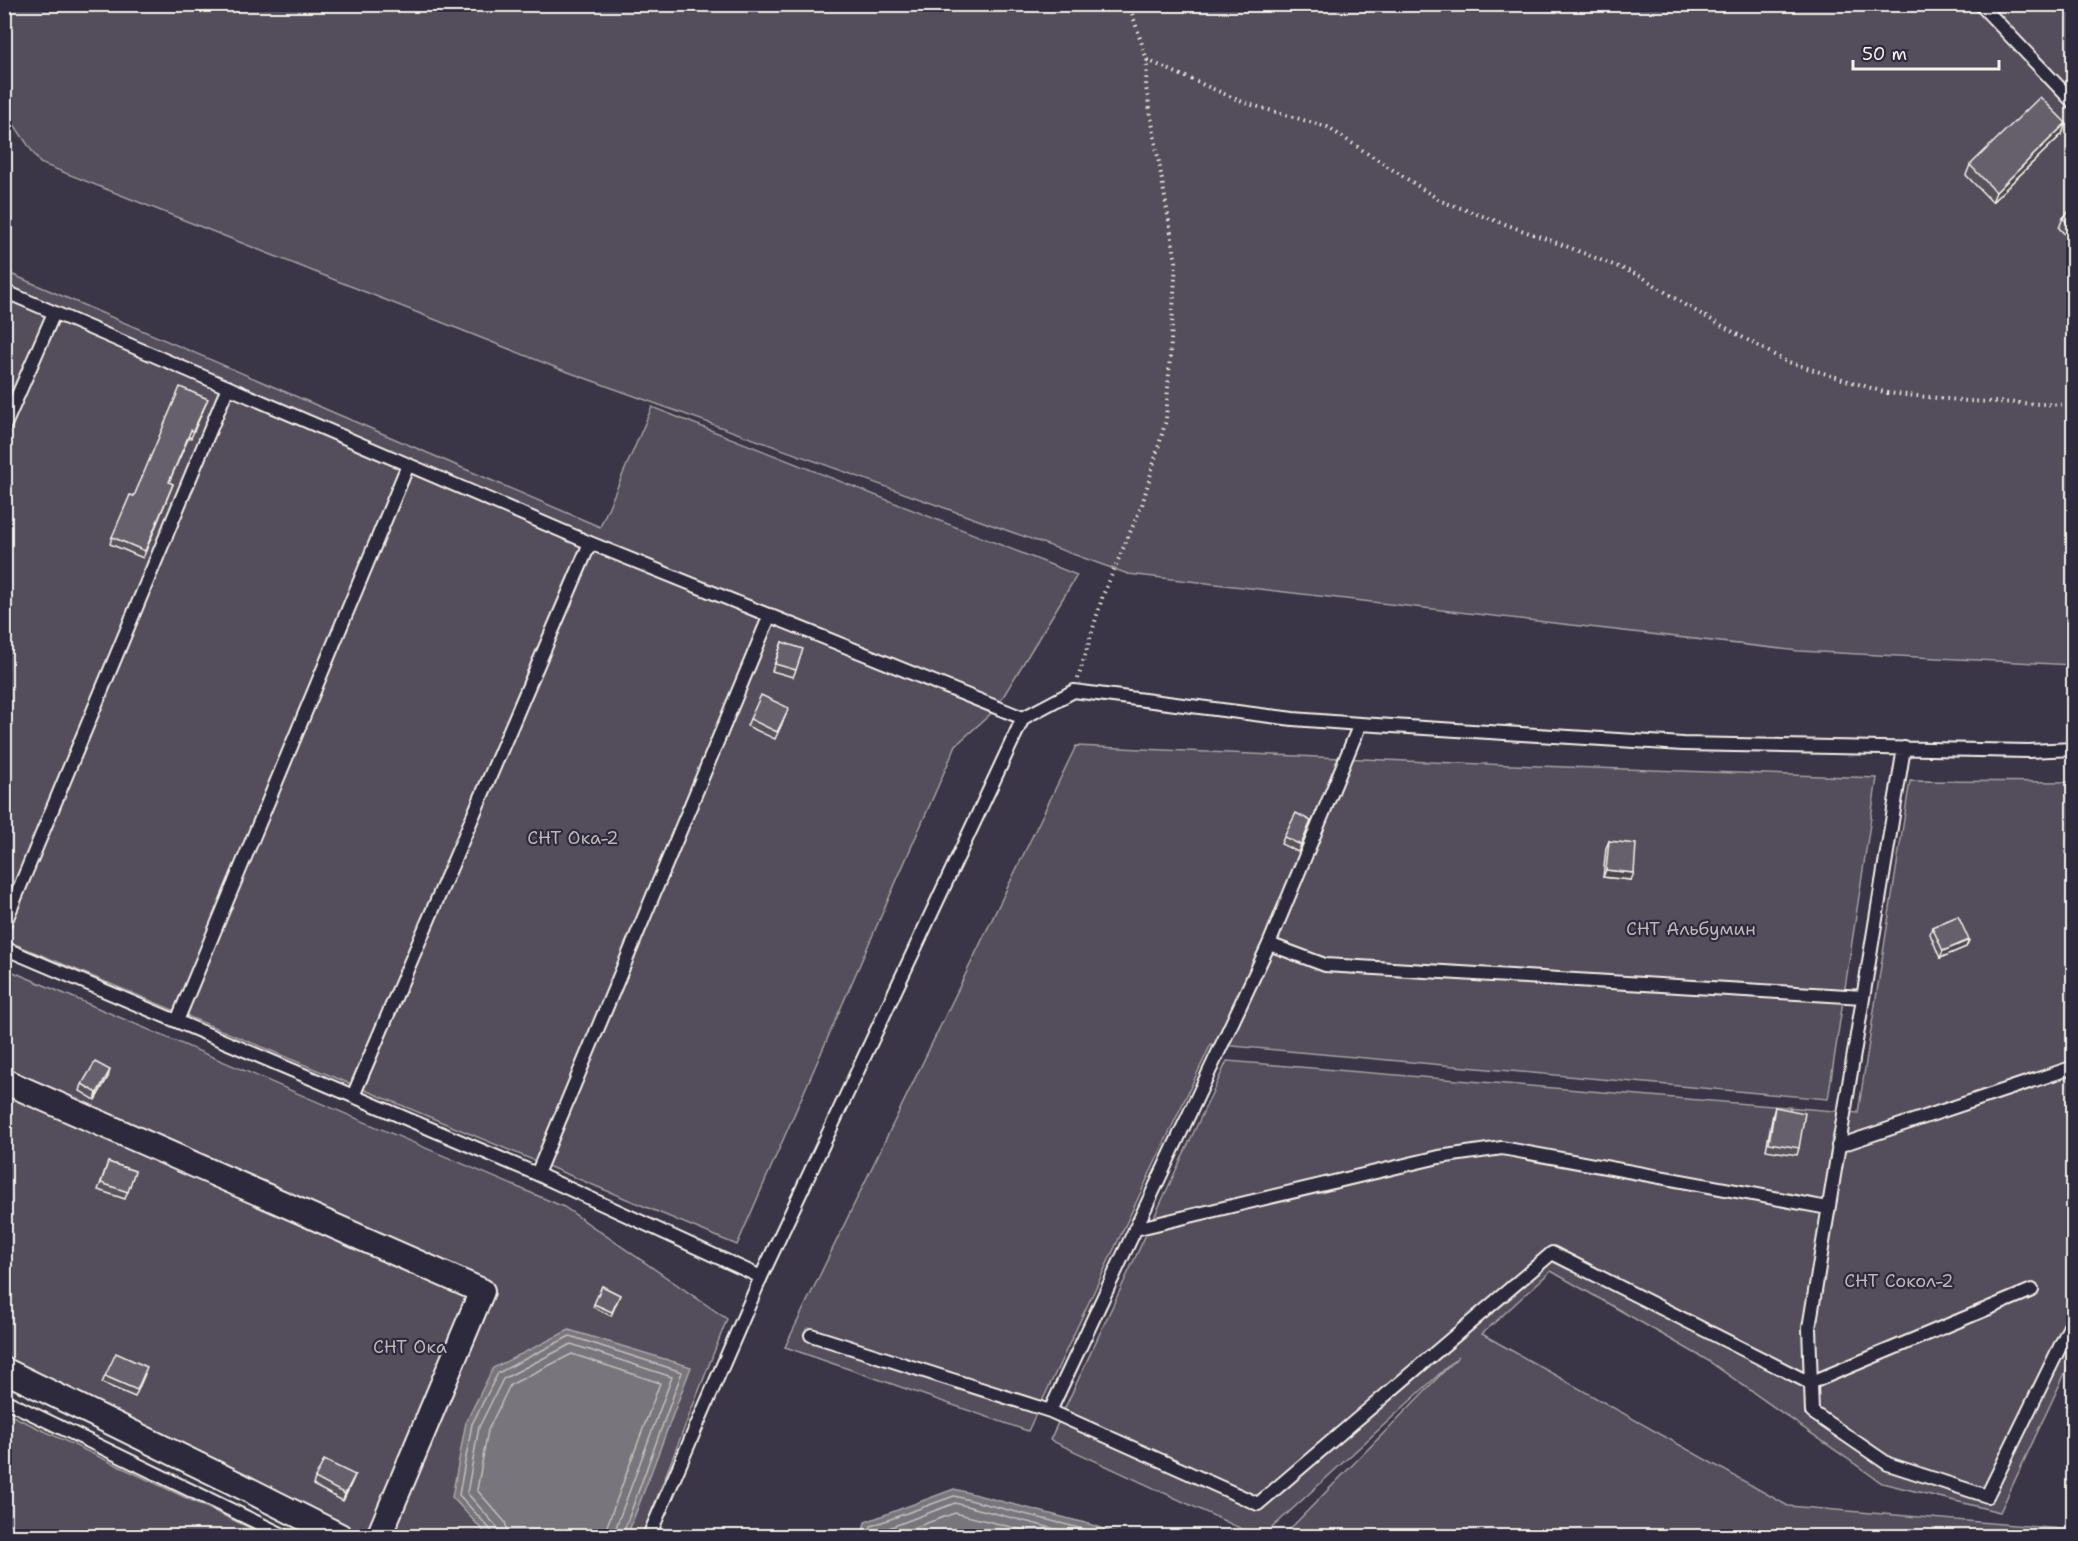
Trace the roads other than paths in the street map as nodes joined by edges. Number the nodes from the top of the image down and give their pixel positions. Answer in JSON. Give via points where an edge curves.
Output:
{"nodes":[{"id":1,"x":1985,"y":6,"type":"edge"},
{"id":2,"x":2073,"y":103,"type":"edge"},
{"id":3,"x":4,"y":291,"type":"edge"},
{"id":4,"x":54,"y":313,"type":"junction"},
{"id":5,"x":228,"y":387,"type":"junction"},
{"id":6,"x":4,"y":427,"type":"edge"},
{"id":7,"x":408,"y":465,"type":"junction"},
{"id":8,"x":590,"y":543,"type":"junction"},
{"id":9,"x":770,"y":615,"type":"junction"},
{"id":10,"x":1023,"y":718,"type":"junction"},
{"id":11,"x":1360,"y":724,"type":"junction"},
{"id":12,"x":1904,"y":748,"type":"junction"},
{"id":13,"x":2073,"y":749,"type":"edge"},
{"id":14,"x":4,"y":925,"type":"edge"},
{"id":15,"x":1269,"y":944,"type":"junction"},
{"id":16,"x":4,"y":948,"type":"edge"},
{"id":17,"x":1863,"y":998,"type":"junction"},
{"id":18,"x":177,"y":1021,"type":"junction"},
{"id":19,"x":2073,"y":1067,"type":"edge"},
{"id":20,"x":4,"y":1081,"type":"edge"},
{"id":21,"x":353,"y":1096,"type":"junction"},
{"id":22,"x":1838,"y":1146,"type":"junction"},
{"id":23,"x":537,"y":1174,"type":"junction"},
{"id":24,"x":1828,"y":1208,"type":"junction"},
{"id":25,"x":1135,"y":1229,"type":"junction"},
{"id":26,"x":761,"y":1277,"type":"junction"},
{"id":27,"x":2032,"y":1290,"type":"dead end"},
{"id":28,"x":2073,"y":1318,"type":"edge"},
{"id":29,"x":811,"y":1335,"type":"dead end"},
{"id":30,"x":4,"y":1370,"type":"edge"},
{"id":31,"x":1810,"y":1383,"type":"junction"},
{"id":32,"x":4,"y":1400,"type":"edge"},
{"id":33,"x":1050,"y":1412,"type":"junction"},
{"id":34,"x":285,"y":1536,"type":"edge"},
{"id":35,"x":340,"y":1536,"type":"edge"},
{"id":36,"x":379,"y":1536,"type":"edge"},
{"id":37,"x":649,"y":1536,"type":"edge"}],
"edges":[{"from":1,"to":2,"type":"lane"},
{"from":3,"to":4,"type":"lane"},
{"from":4,"to":5,"type":"lane"},
{"from":4,"to":6,"type":"lane"},
{"from":5,"to":7,"type":"lane"},
{"from":5,"to":14,"type":"lane"},
{"from":7,"to":8,"type":"lane"},
{"from":7,"to":18,"type":"lane"},
{"from":8,"to":9,"type":"lane"},
{"from":8,"to":21,"type":"lane"},
{"from":9,"to":10,"type":"lane"},
{"from":9,"to":23,"type":"lane"},
{"from":10,"to":11,"type":"lane","via":[[1074,691]]},
{"from":10,"to":26,"type":"lane"},
{"from":11,"to":12,"type":"lane","via":[[1683,744]]},
{"from":11,"to":15,"type":"lane"},
{"from":12,"to":13,"type":"lane"},
{"from":12,"to":17,"type":"lane"},
{"from":15,"to":17,"type":"lane","via":[[1325,965]]},
{"from":15,"to":25,"type":"lane"},
{"from":16,"to":18,"type":"lane"},
{"from":17,"to":22,"type":"lane"},
{"from":18,"to":21,"type":"lane"},
{"from":19,"to":22,"type":"lane"},
{"from":20,"to":36,"type":"street","via":[[482,1291]]},
{"from":21,"to":23,"type":"lane"},
{"from":22,"to":24,"type":"lane"},
{"from":23,"to":26,"type":"lane"},
{"from":24,"to":25,"type":"lane","via":[[1502,1148],[1439,1157]]},
{"from":24,"to":31,"type":"lane","via":[[1809,1328]]},
{"from":25,"to":33,"type":"lane"},
{"from":26,"to":37,"type":"lane"},
{"from":27,"to":31,"type":"lane"},
{"from":28,"to":31,"type":"lane","via":[[1987,1496],[1888,1464],[1812,1412]]},
{"from":29,"to":33,"type":"lane"},
{"from":30,"to":35,"type":"street"},
{"from":31,"to":33,"type":"lane","via":[[1552,1253],[1258,1504]]},
{"from":32,"to":34,"type":"lane"}]}
